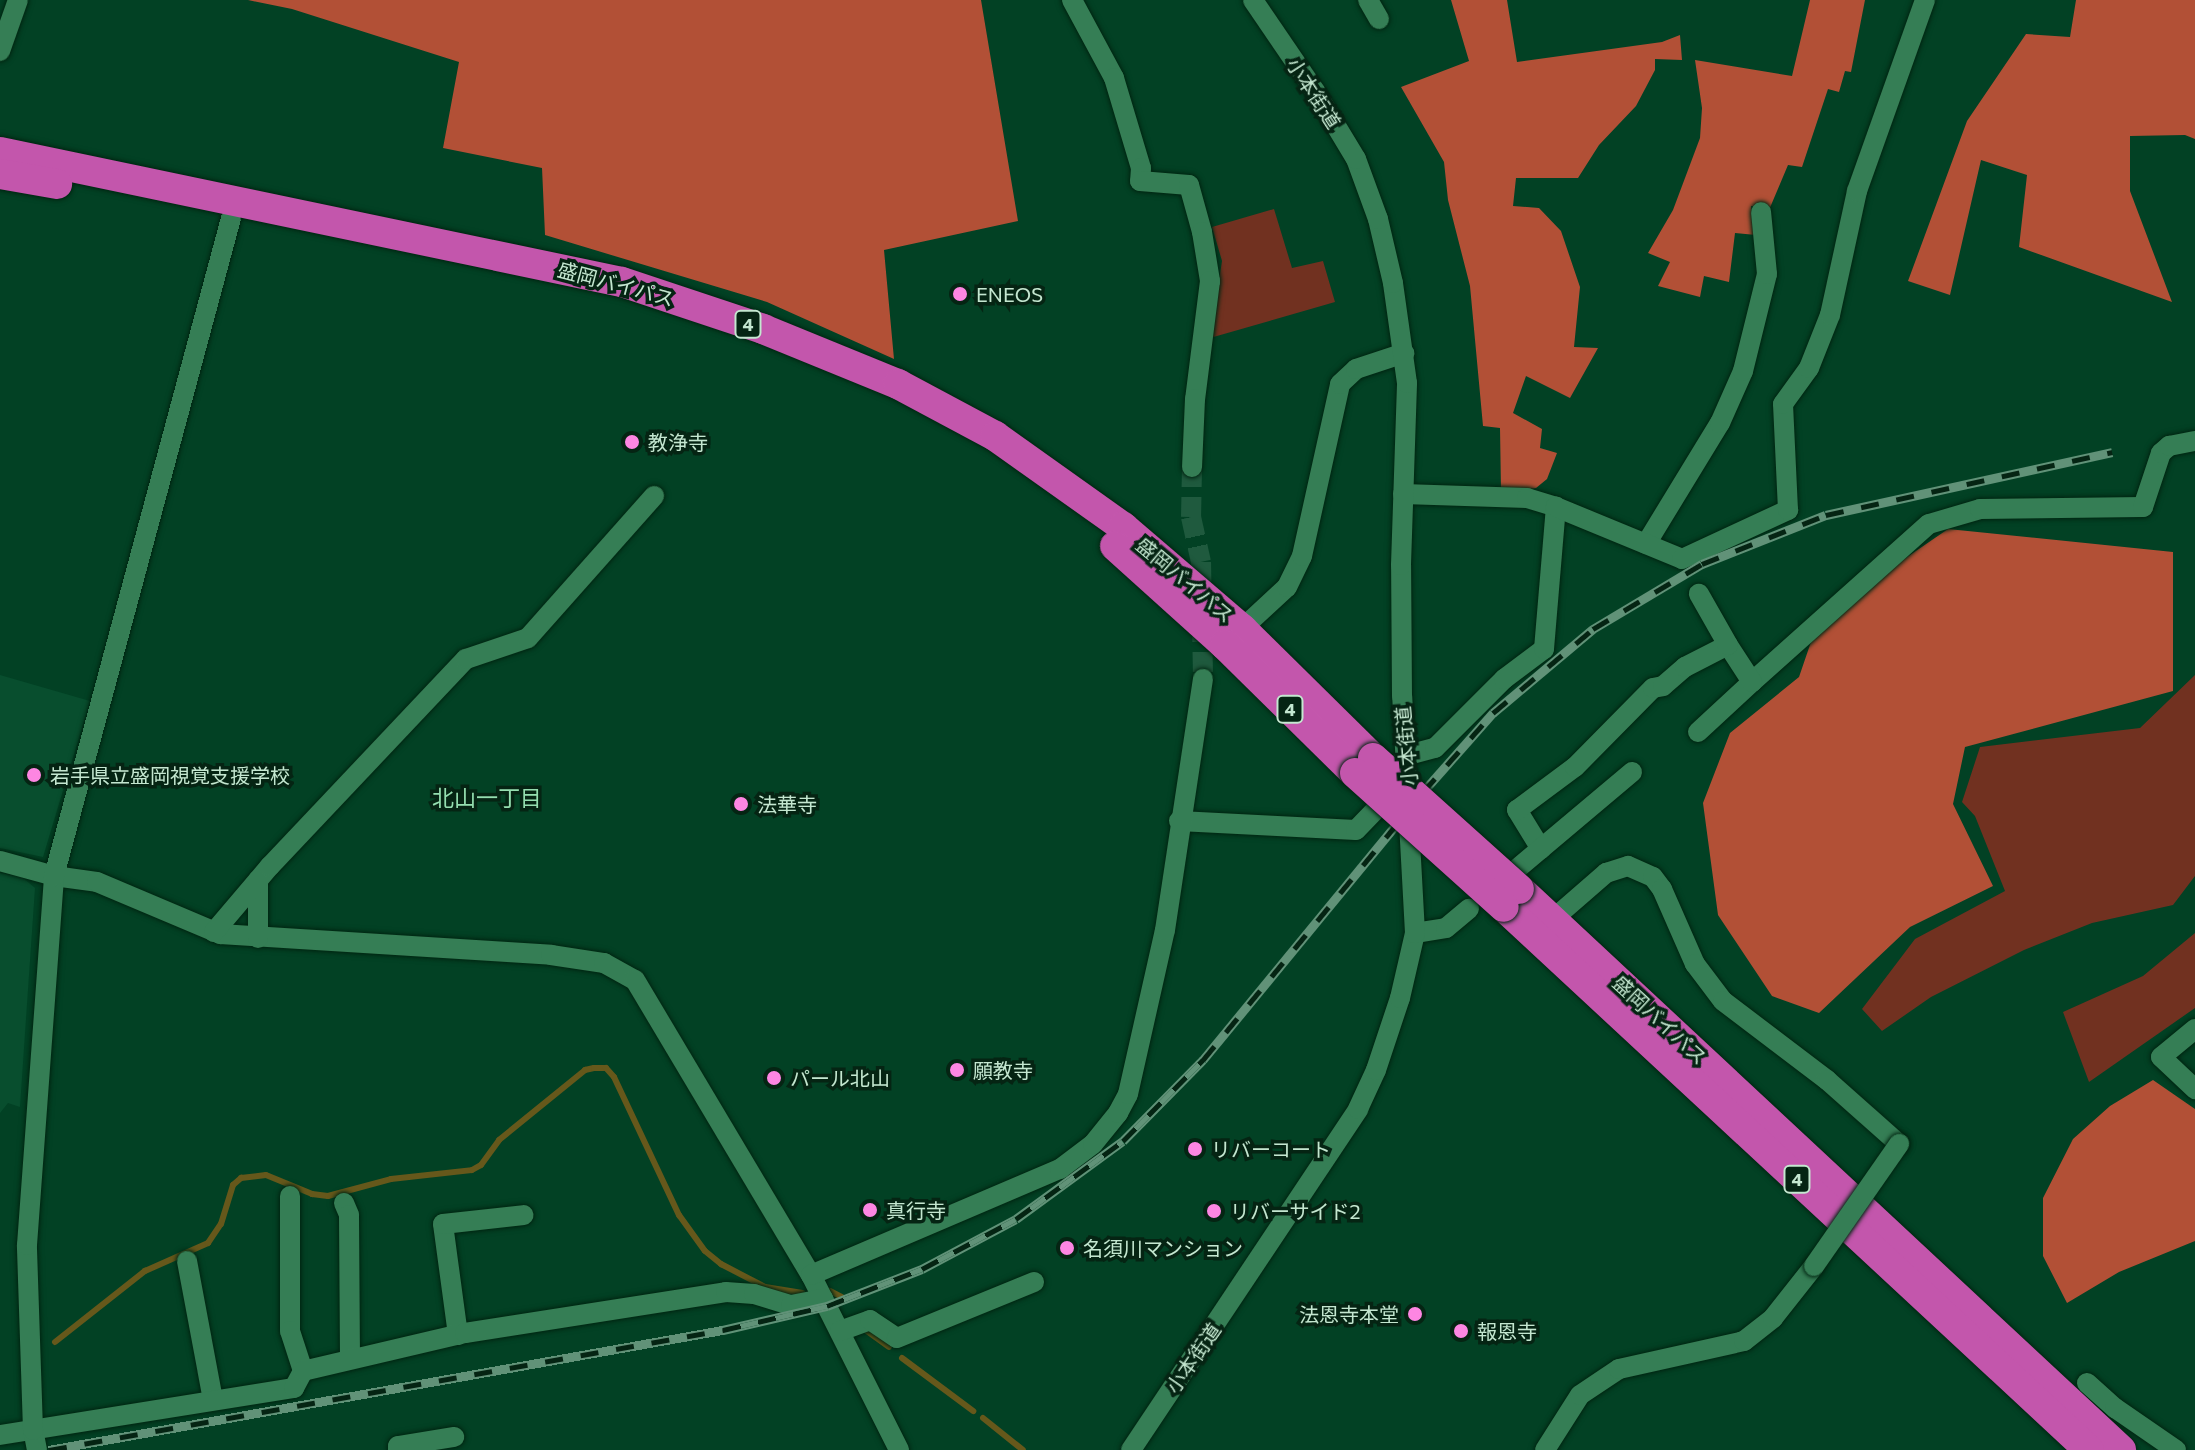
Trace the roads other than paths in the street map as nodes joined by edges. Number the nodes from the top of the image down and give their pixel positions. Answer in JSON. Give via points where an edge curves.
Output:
{"nodes":[{"id":1,"x":18,"y":0,"type":"edge"},
{"id":2,"x":1072,"y":0,"type":"edge"},
{"id":3,"x":1253,"y":0,"type":"edge"},
{"id":4,"x":1368,"y":0,"type":"edge"},
{"id":5,"x":1925,"y":0,"type":"edge"},
{"id":6,"x":1379,"y":19,"type":"dead end"},
{"id":7,"x":0,"y":51,"type":"edge"},
{"id":8,"x":0,"y":152,"type":"edge"},
{"id":9,"x":0,"y":174,"type":"edge"},
{"id":10,"x":1761,"y":212,"type":"dead end"},
{"id":11,"x":231,"y":218,"type":"junction"},
{"id":12,"x":1404,"y":353,"type":"junction"},
{"id":13,"x":2195,"y":441,"type":"edge"},
{"id":14,"x":1192,"y":467,"type":"tunnel mouth"},
{"id":15,"x":1403,"y":494,"type":"junction"},
{"id":16,"x":654,"y":496,"type":"dead end"},
{"id":17,"x":1556,"y":507,"type":"junction"},
{"id":18,"x":1646,"y":544,"type":"junction"},
{"id":19,"x":1699,"y":594,"type":"dead end"},
{"id":20,"x":1233,"y":637,"type":"junction"},
{"id":21,"x":1728,"y":645,"type":"junction"},
{"id":22,"x":1203,"y":679,"type":"tunnel mouth"},
{"id":23,"x":1752,"y":682,"type":"junction"},
{"id":24,"x":1698,"y":732,"type":"dead end"},
{"id":25,"x":1408,"y":755,"type":"junction"},
{"id":26,"x":1632,"y":772,"type":"dead end"},
{"id":27,"x":1179,"y":821,"type":"junction"},
{"id":28,"x":1541,"y":849,"type":"junction"},
{"id":29,"x":0,"y":861,"type":"edge"},
{"id":30,"x":54,"y":876,"type":"junction"},
{"id":31,"x":258,"y":880,"type":"junction"},
{"id":32,"x":1514,"y":888,"type":"junction"},
{"id":33,"x":1469,"y":909,"type":"dead end"},
{"id":34,"x":1552,"y":920,"type":"junction"},
{"id":35,"x":214,"y":932,"type":"junction"},
{"id":36,"x":1415,"y":933,"type":"junction"},
{"id":37,"x":258,"y":938,"type":"junction"},
{"id":38,"x":2195,"y":1029,"type":"edge"},
{"id":39,"x":2195,"y":1089,"type":"edge"},
{"id":40,"x":290,"y":1196,"type":"dead end"},
{"id":41,"x":344,"y":1203,"type":"dead end"},
{"id":42,"x":524,"y":1215,"type":"dead end"},
{"id":43,"x":187,"y":1261,"type":"dead end"},
{"id":44,"x":811,"y":1275,"type":"junction"},
{"id":45,"x":1034,"y":1282,"type":"dead end"},
{"id":46,"x":823,"y":1299,"type":"junction"},
{"id":47,"x":840,"y":1331,"type":"junction"},
{"id":48,"x":458,"y":1335,"type":"junction"},
{"id":49,"x":350,"y":1359,"type":"junction"},
{"id":50,"x":303,"y":1371,"type":"junction"},
{"id":51,"x":2087,"y":1383,"type":"dead end"},
{"id":52,"x":213,"y":1400,"type":"junction"},
{"id":53,"x":2101,"y":1413,"type":"junction"},
{"id":54,"x":0,"y":1435,"type":"edge"},
{"id":55,"x":454,"y":1437,"type":"dead end"},
{"id":56,"x":35,"y":1440,"type":"edge"},
{"id":57,"x":398,"y":1450,"type":"edge"},
{"id":58,"x":899,"y":1450,"type":"edge"},
{"id":59,"x":1131,"y":1450,"type":"edge"},
{"id":60,"x":1545,"y":1450,"type":"edge"},
{"id":61,"x":2089,"y":1450,"type":"edge"},
{"id":62,"x":2121,"y":1450,"type":"edge"},
{"id":63,"x":2176,"y":1450,"type":"edge"}],
"edges":[{"from":1,"to":7,"type":"street"},
{"from":2,"to":14,"type":"street","via":[[1114,78],[1141,168],[1140,181],[1189,185],[1199,220],[1210,281]]},
{"from":3,"to":12,"type":"street","name":"小本街道","via":[[1356,159],[1378,219]]},
{"from":4,"to":6,"type":"street"},
{"from":5,"to":18,"type":"street","via":[[1857,191],[1830,315],[1809,368],[1783,404],[1788,510],[1682,559]]},
{"from":8,"to":20,"type":"highway","name":"盛岡バイパス","number":"4","via":[[622,282],[776,334],[898,384],[995,436],[1123,527]]},
{"from":9,"to":11,"type":"highway","name":"盛岡バイパス","number":"4"},
{"from":10,"to":18,"type":"street","via":[[1767,274],[1743,371],[1720,423]]},
{"from":11,"to":20,"type":"highway","name":"盛岡バイパス","number":"4","via":[[619,301],[736,336],[839,376],[937,424],[1037,486]]},
{"from":11,"to":30,"type":"street"},
{"from":12,"to":15,"type":"street","name":"小本街道"},
{"from":12,"to":20,"type":"street","via":[[1356,369],[1340,384],[1302,556],[1287,587]]},
{"from":13,"to":23,"type":"street","via":[[2161,453],[2143,507],[1980,509],[1929,524]]},
{"from":15,"to":17,"type":"street","via":[[1527,498]]},
{"from":15,"to":25,"type":"street","name":"小本街道","via":[[1402,696]]},
{"from":16,"to":31,"type":"street","via":[[528,638],[466,659]]},
{"from":17,"to":18,"type":"street"},
{"from":17,"to":25,"type":"street","via":[[1544,649],[1504,679],[1435,748]]},
{"from":19,"to":21,"type":"street"},
{"from":20,"to":32,"type":"highway","name":"盛岡バイパス","number":"4","bridge":true,"via":[[1364,765]]},
{"from":21,"to":23,"type":"street"},
{"from":21,"to":28,"type":"street","via":[[1653,688],[1575,767],[1517,810]]},
{"from":22,"to":27,"type":"street"},
{"from":23,"to":24,"type":"street"},
{"from":25,"to":27,"type":"street","via":[[1393,770],[1379,806],[1356,830]]},
{"from":25,"to":36,"type":"street","name":"小本街道"},
{"from":26,"to":28,"type":"street"},
{"from":27,"to":44,"type":"street","via":[[1170,903],[1128,1094],[1107,1131],[1060,1169]]},
{"from":28,"to":32,"type":"street"},
{"from":29,"to":30,"type":"street"},
{"from":30,"to":35,"type":"street","via":[[97,882]]},
{"from":30,"to":56,"type":"street","via":[[27,1245]]},
{"from":31,"to":35,"type":"street"},
{"from":31,"to":37,"type":"street"},
{"from":32,"to":34,"type":"highway","name":"盛岡バイパス","number":"4"},
{"from":32,"to":61,"type":"highway","name":"盛岡バイパス","number":"4"},
{"from":33,"to":36,"type":"street","via":[[1446,928]]},
{"from":34,"to":53,"type":"highway","name":"盛岡バイパス","number":"4"},
{"from":34,"to":60,"type":"street","bridge":true,"via":[[1606,873],[1628,866],[1653,877],[1695,964],[1723,1001],[1827,1080],[1899,1144],[1773,1318],[1744,1341],[1619,1369],[1580,1395]]},
{"from":35,"to":37,"type":"street"},
{"from":36,"to":59,"type":"street","name":"小本街道","via":[[1400,998],[1358,1109]]},
{"from":37,"to":44,"type":"street","via":[[551,955],[604,963],[635,980]]},
{"from":38,"to":39,"type":"street","via":[[2161,1057]]},
{"from":40,"to":50,"type":"street","via":[[290,1331]]},
{"from":41,"to":49,"type":"street","via":[[349,1215]]},
{"from":42,"to":48,"type":"street","via":[[443,1224]]},
{"from":43,"to":52,"type":"street"},
{"from":44,"to":46,"type":"street"},
{"from":45,"to":47,"type":"street","via":[[897,1338],[870,1320]]},
{"from":46,"to":47,"type":"street"},
{"from":46,"to":48,"type":"street","via":[[791,1305],[726,1292]]},
{"from":47,"to":58,"type":"street"},
{"from":48,"to":49,"type":"street"},
{"from":49,"to":50,"type":"street"},
{"from":50,"to":52,"type":"street","via":[[294,1388]]},
{"from":51,"to":53,"type":"street"},
{"from":52,"to":56,"type":"street"},
{"from":53,"to":62,"type":"highway","name":"盛岡バイパス","number":"4"},
{"from":53,"to":63,"type":"street"},
{"from":54,"to":56,"type":"street"},
{"from":55,"to":57,"type":"street"}]}
